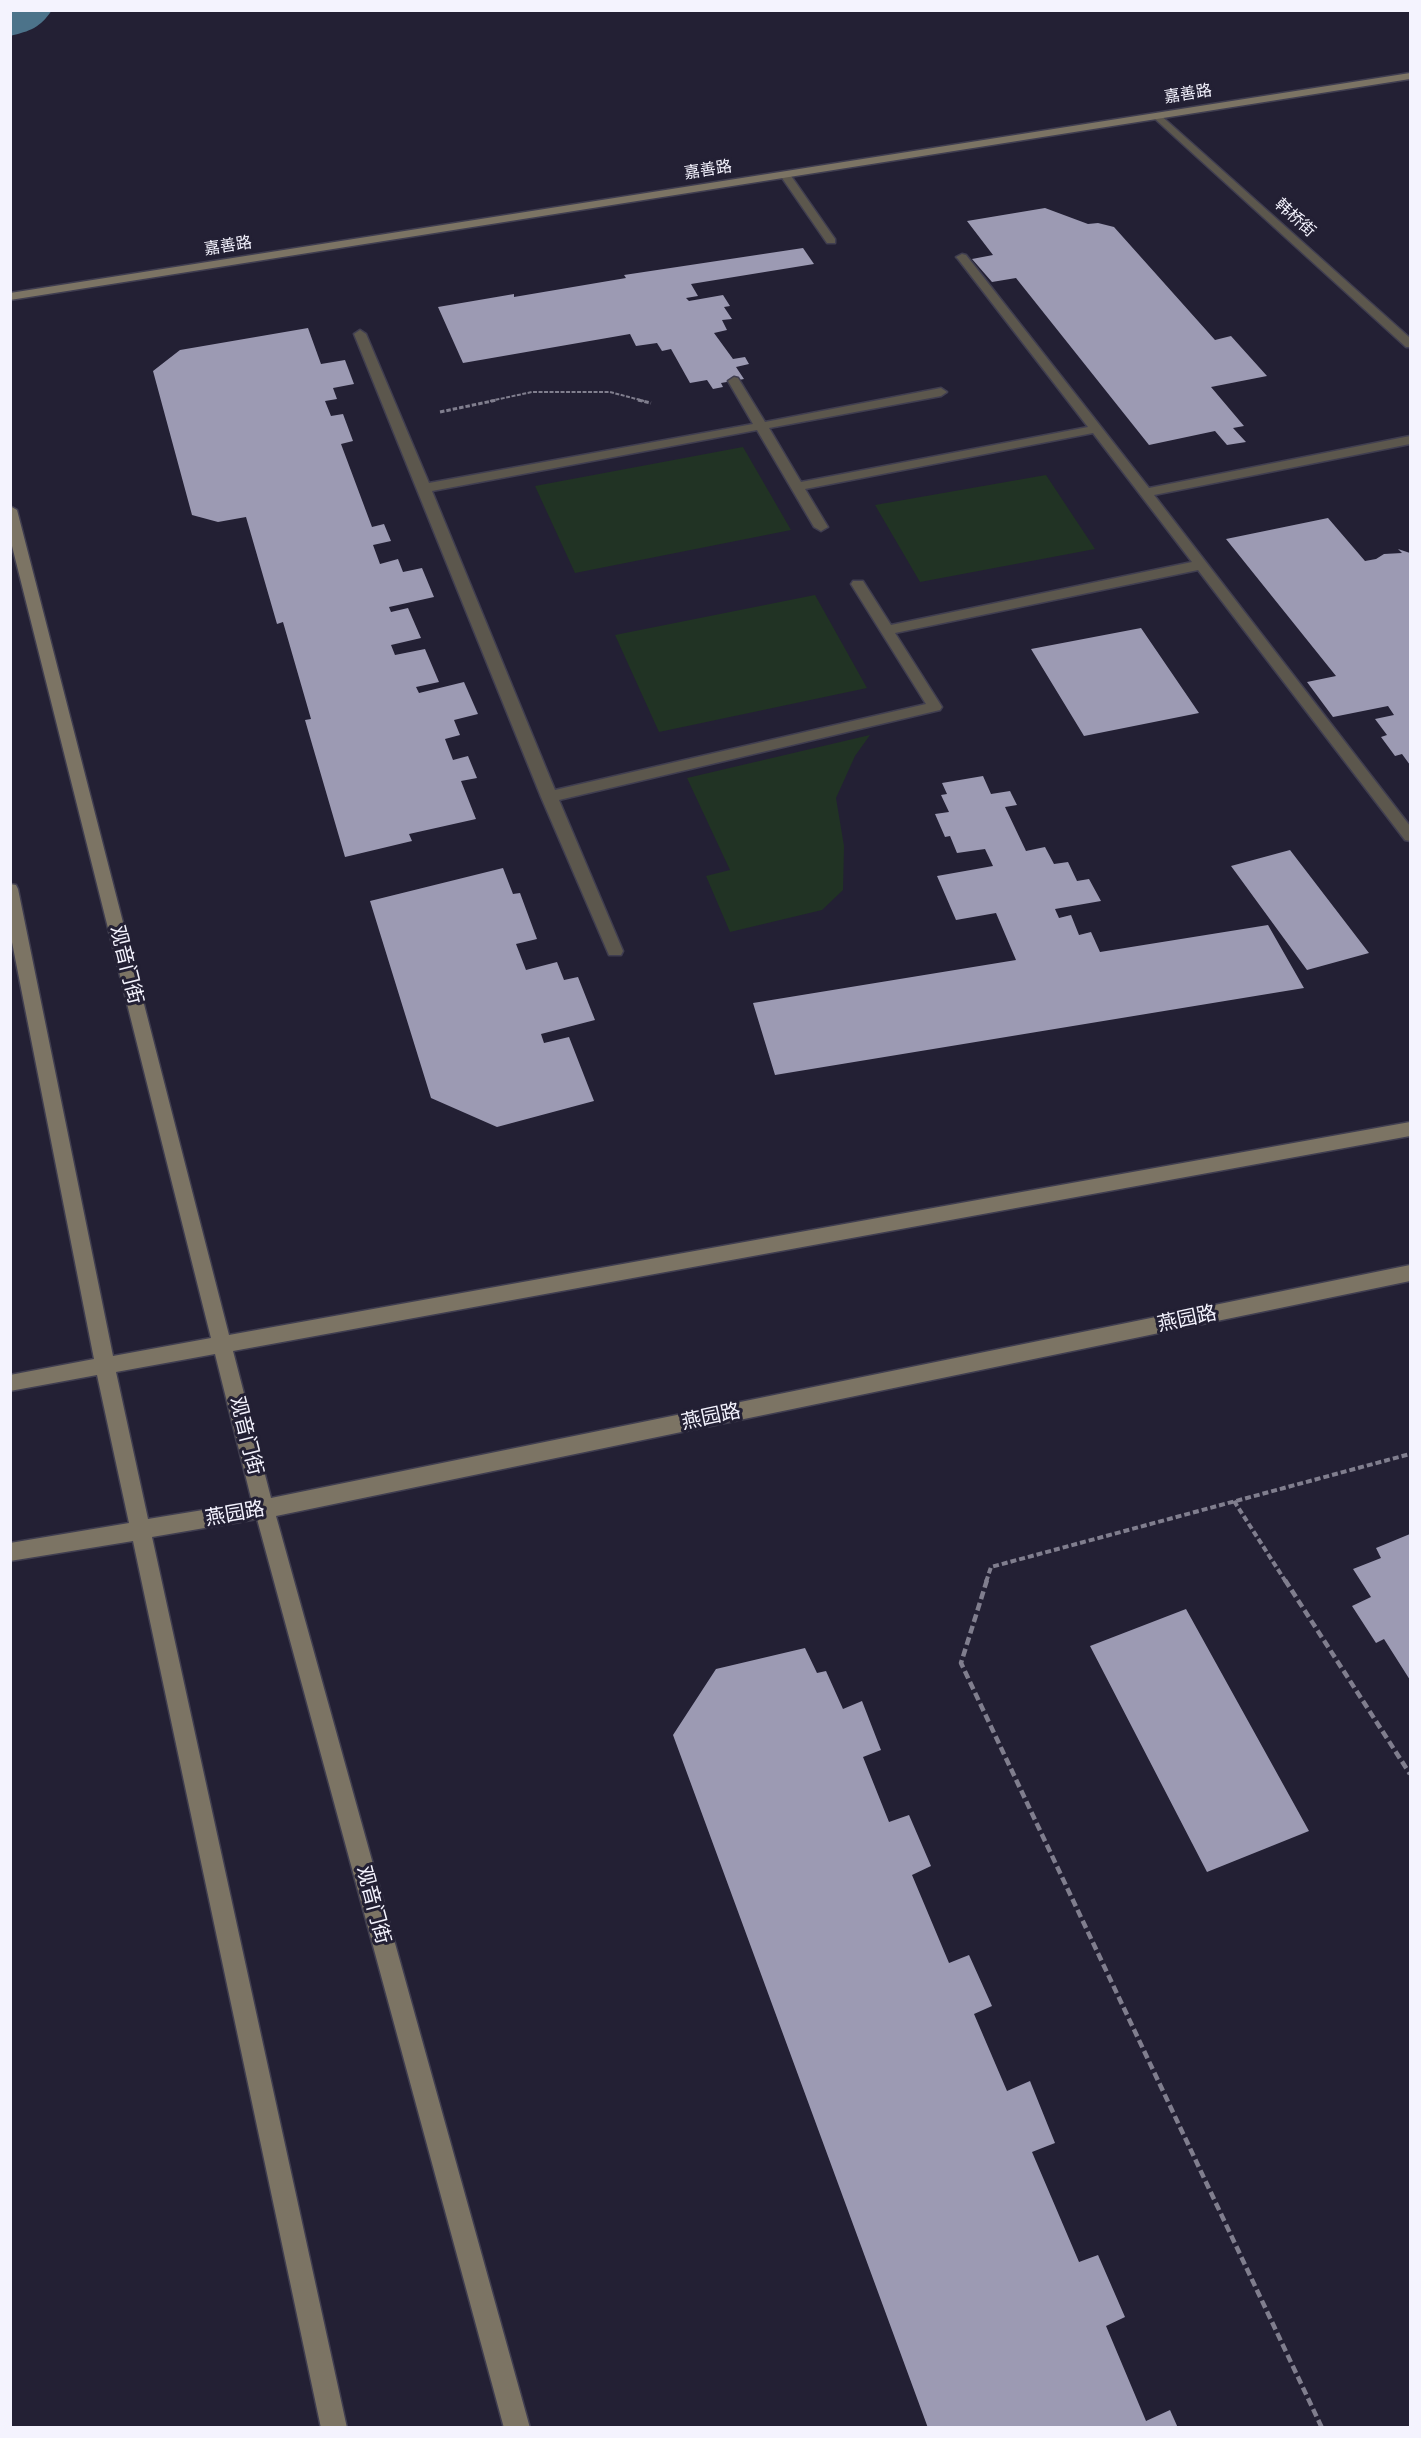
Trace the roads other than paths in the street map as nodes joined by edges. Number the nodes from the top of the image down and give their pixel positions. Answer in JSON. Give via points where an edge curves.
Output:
{"nodes":[{"id":1,"x":1410,"y":76,"type":"edge"},
{"id":2,"x":1158,"y":116,"type":"junction"},
{"id":3,"x":785,"y":175,"type":"junction"},
{"id":4,"x":831,"y":241,"type":"dead end"},
{"id":5,"x":962,"y":257,"type":"dead end"},
{"id":6,"x":10,"y":297,"type":"edge"},
{"id":7,"x":360,"y":334,"type":"dead end"},
{"id":8,"x":1410,"y":344,"type":"edge"},
{"id":9,"x":734,"y":381,"type":"dead end"},
{"id":10,"x":941,"y":392,"type":"dead end"},
{"id":11,"x":761,"y":426,"type":"junction"},
{"id":12,"x":1095,"y":429,"type":"junction"},
{"id":13,"x":1410,"y":440,"type":"edge"},
{"id":14,"x":798,"y":486,"type":"junction"},
{"id":15,"x":425,"y":488,"type":"junction"},
{"id":16,"x":1146,"y":494,"type":"junction"},
{"id":17,"x":10,"y":510,"type":"edge"},
{"id":18,"x":821,"y":527,"type":"dead end"},
{"id":19,"x":1200,"y":565,"type":"junction"},
{"id":20,"x":858,"y":584,"type":"dead end"},
{"id":21,"x":887,"y":630,"type":"junction"},
{"id":22,"x":549,"y":797,"type":"junction"},
{"id":23,"x":1410,"y":836,"type":"edge"},
{"id":24,"x":10,"y":889,"type":"edge"},
{"id":25,"x":615,"y":951,"type":"dead end"},
{"id":26,"x":1410,"y":1129,"type":"edge"},
{"id":27,"x":1410,"y":1273,"type":"edge"},
{"id":28,"x":223,"y":1345,"type":"junction"},
{"id":29,"x":105,"y":1366,"type":"junction"},
{"id":30,"x":10,"y":1383,"type":"edge"},
{"id":31,"x":264,"y":1509,"type":"junction"},
{"id":32,"x":141,"y":1530,"type":"junction"},
{"id":33,"x":10,"y":1552,"type":"edge"},
{"id":34,"x":334,"y":2427,"type":"edge"},
{"id":35,"x":517,"y":2427,"type":"edge"}],
"edges":[{"from":1,"to":2,"type":"street","name":"嘉善路"},
{"from":2,"to":3,"type":"street","name":"嘉善路"},
{"from":2,"to":8,"type":"street","name":"韩桥街"},
{"from":3,"to":4,"type":"street"},
{"from":3,"to":6,"type":"street","name":"嘉善路"},
{"from":5,"to":12,"type":"street"},
{"from":7,"to":15,"type":"street"},
{"from":9,"to":11,"type":"street"},
{"from":10,"to":11,"type":"street"},
{"from":11,"to":14,"type":"street"},
{"from":11,"to":15,"type":"street"},
{"from":12,"to":14,"type":"street"},
{"from":12,"to":16,"type":"street"},
{"from":13,"to":16,"type":"street"},
{"from":14,"to":18,"type":"street"},
{"from":15,"to":22,"type":"street"},
{"from":16,"to":19,"type":"street"},
{"from":17,"to":28,"type":"street","name":"观音门街"},
{"from":19,"to":21,"type":"street"},
{"from":19,"to":23,"type":"street"},
{"from":20,"to":21,"type":"street"},
{"from":21,"to":22,"type":"street","via":[[935,707]]},
{"from":22,"to":25,"type":"street"},
{"from":24,"to":29,"type":"street"},
{"from":26,"to":28,"type":"street"},
{"from":27,"to":31,"type":"street","name":"燕园路"},
{"from":28,"to":29,"type":"street"},
{"from":28,"to":31,"type":"street","name":"观音门街"},
{"from":29,"to":30,"type":"street"},
{"from":29,"to":32,"type":"street"},
{"from":31,"to":32,"type":"street","name":"燕园路"},
{"from":31,"to":35,"type":"street","name":"观音门街"},
{"from":32,"to":33,"type":"street","name":"燕园路"},
{"from":32,"to":34,"type":"street"}]}
